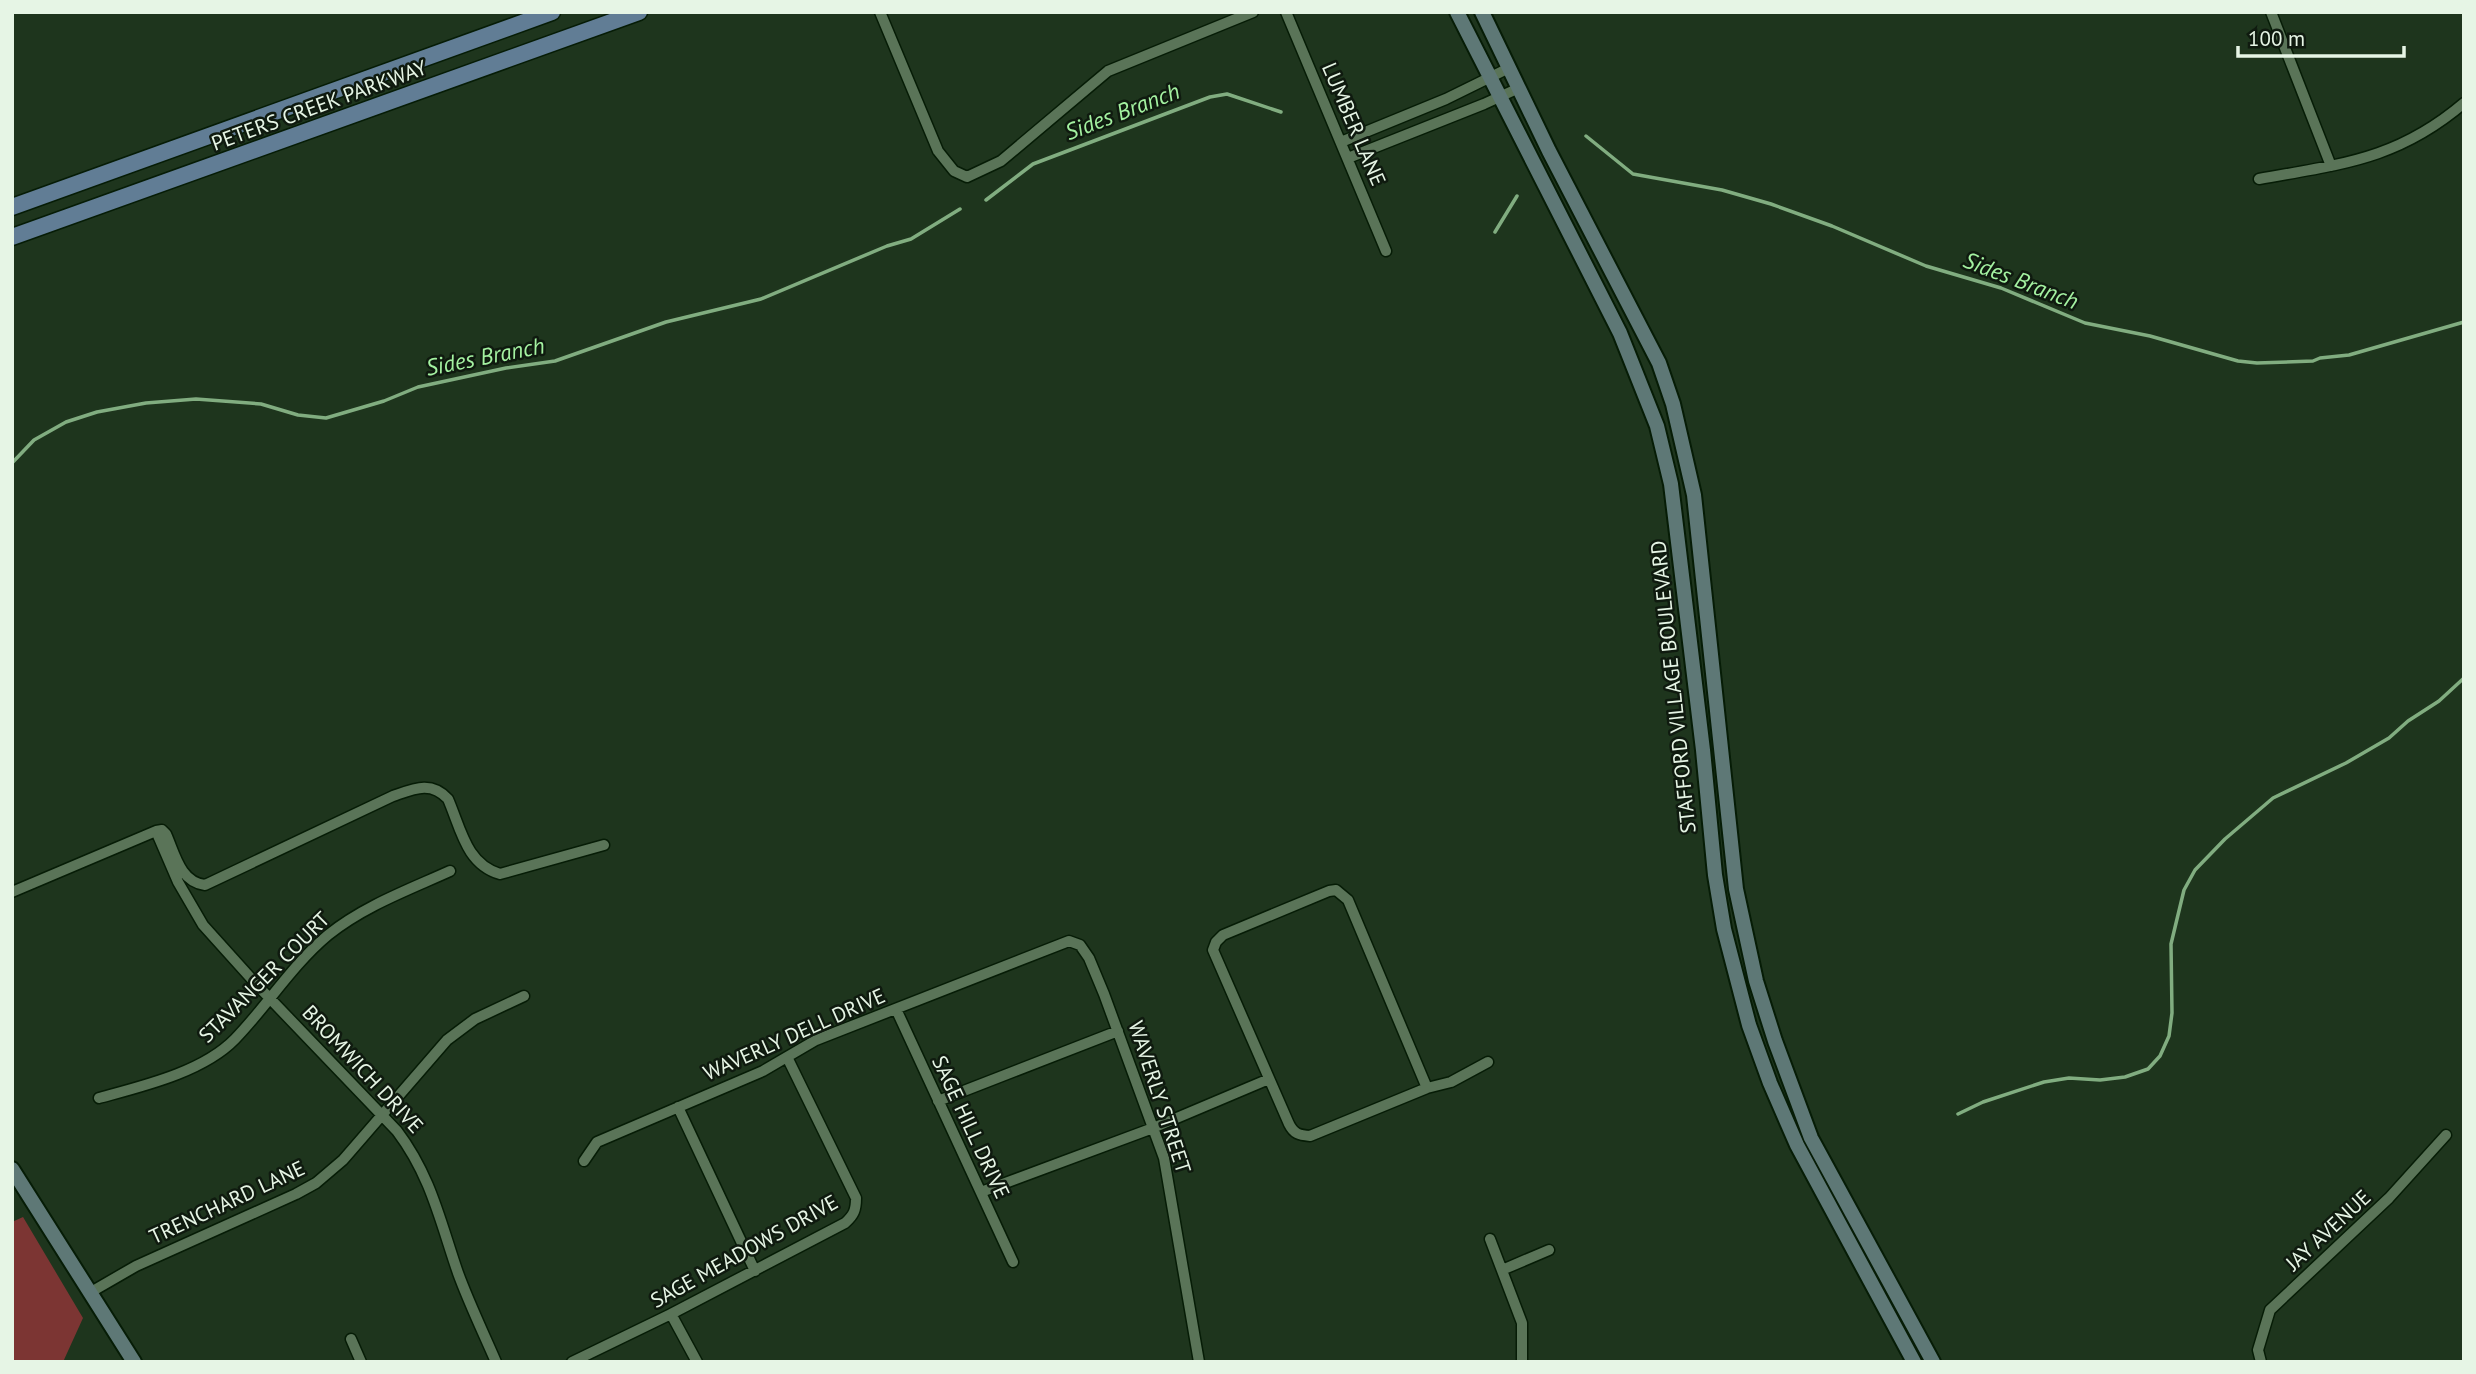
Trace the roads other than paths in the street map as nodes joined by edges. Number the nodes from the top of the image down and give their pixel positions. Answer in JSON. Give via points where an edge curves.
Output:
{"nodes":[{"id":1,"x":552,"y":12,"type":"edge"},
{"id":2,"x":639,"y":12,"type":"edge"},
{"id":3,"x":880,"y":12,"type":"edge"},
{"id":4,"x":1253,"y":12,"type":"edge"},
{"id":5,"x":1286,"y":12,"type":"edge"},
{"id":6,"x":1457,"y":12,"type":"edge"},
{"id":7,"x":1482,"y":12,"type":"edge"},
{"id":8,"x":2271,"y":12,"type":"edge"},
{"id":9,"x":1509,"y":68,"type":"junction"},
{"id":10,"x":1489,"y":77,"type":"junction"},
{"id":11,"x":1519,"y":88,"type":"junction"},
{"id":12,"x":1499,"y":98,"type":"junction"},
{"id":13,"x":2464,"y":103,"type":"edge"},
{"id":14,"x":1416,"y":111,"type":"junction"},
{"id":15,"x":1423,"y":129,"type":"junction"},
{"id":16,"x":1341,"y":142,"type":"junction"},
{"id":17,"x":1348,"y":158,"type":"junction"},
{"id":18,"x":2331,"y":166,"type":"junction"},
{"id":19,"x":2259,"y":179,"type":"dead end"},
{"id":20,"x":12,"y":207,"type":"edge"},
{"id":21,"x":12,"y":237,"type":"edge"},
{"id":22,"x":1386,"y":251,"type":"dead end"},
{"id":23,"x":156,"y":831,"type":"junction"},
{"id":24,"x":604,"y":845,"type":"dead end"},
{"id":25,"x":450,"y":871,"type":"dead end"},
{"id":26,"x":12,"y":892,"type":"edge"},
{"id":27,"x":1069,"y":941,"type":"joint"},
{"id":28,"x":524,"y":996,"type":"dead end"},
{"id":29,"x":271,"y":998,"type":"junction"},
{"id":30,"x":896,"y":1009,"type":"junction"},
{"id":31,"x":1118,"y":1031,"type":"junction"},
{"id":32,"x":786,"y":1057,"type":"junction"},
{"id":33,"x":1488,"y":1062,"type":"dead end"},
{"id":34,"x":1269,"y":1079,"type":"junction"},
{"id":35,"x":1427,"y":1088,"type":"junction"},
{"id":36,"x":99,"y":1098,"type":"dead end"},
{"id":37,"x":938,"y":1101,"type":"junction"},
{"id":38,"x":678,"y":1107,"type":"junction"},
{"id":39,"x":382,"y":1114,"type":"junction"},
{"id":40,"x":1153,"y":1128,"type":"junction"},
{"id":41,"x":2446,"y":1135,"type":"dead end"},
{"id":42,"x":584,"y":1161,"type":"dead end"},
{"id":43,"x":12,"y":1169,"type":"edge"},
{"id":44,"x":981,"y":1192,"type":"junction"},
{"id":45,"x":1490,"y":1239,"type":"dead end"},
{"id":46,"x":1549,"y":1250,"type":"dead end"},
{"id":47,"x":1013,"y":1262,"type":"dead end"},
{"id":48,"x":755,"y":1270,"type":"junction"},
{"id":49,"x":1502,"y":1270,"type":"junction"},
{"id":50,"x":91,"y":1292,"type":"junction"},
{"id":51,"x":671,"y":1314,"type":"junction"},
{"id":52,"x":351,"y":1339,"type":"dead end"},
{"id":53,"x":134,"y":1362,"type":"edge"},
{"id":54,"x":361,"y":1362,"type":"edge"},
{"id":55,"x":496,"y":1362,"type":"edge"},
{"id":56,"x":572,"y":1362,"type":"edge"},
{"id":57,"x":697,"y":1362,"type":"edge"},
{"id":58,"x":1199,"y":1362,"type":"edge"},
{"id":59,"x":1522,"y":1362,"type":"edge"},
{"id":60,"x":1914,"y":1362,"type":"edge"},
{"id":61,"x":1933,"y":1362,"type":"edge"},
{"id":62,"x":2262,"y":1362,"type":"edge"}],
"edges":[{"from":1,"to":20,"type":"main road","name":"PETERS CREEK PARKWAY"},
{"from":2,"to":21,"type":"main road","name":"PETERS CREEK PARKWAY"},
{"from":3,"to":4,"type":"street","via":[[938,151],[954,171],[967,177],[1001,162],[1108,71]]},
{"from":5,"to":16,"type":"street","name":"LUMBER LANE"},
{"from":6,"to":10,"type":"main road","name":"STAFFORD VILLAGE BOULEVARD"},
{"from":7,"to":9,"type":"main road","name":"STAFFORD VILLAGE BOULEVARD"},
{"from":8,"to":18,"type":"street"},
{"from":9,"to":10,"type":"street"},
{"from":9,"to":11,"type":"main road","name":"STAFFORD VILLAGE BOULEVARD"},
{"from":10,"to":12,"type":"main road","name":"STAFFORD VILLAGE BOULEVARD"},
{"from":10,"to":14,"type":"street"},
{"from":11,"to":12,"type":"street"},
{"from":11,"to":61,"type":"main road","name":"STAFFORD VILLAGE BOULEVARD","via":[[1659,363],[1682,438],[1694,495],[1736,889],[1775,1041],[1811,1139]]},
{"from":12,"to":15,"type":"street"},
{"from":12,"to":60,"type":"main road","name":"STAFFORD VILLAGE BOULEVARD","via":[[1620,333],[1657,425],[1671,484],[1715,875],[1749,1025],[1797,1145]]},
{"from":13,"to":18,"type":"street","via":[[2414,140],[2370,158]]},
{"from":14,"to":15,"type":"street"},
{"from":14,"to":16,"type":"street"},
{"from":15,"to":17,"type":"street"},
{"from":16,"to":17,"type":"street","name":"LUMBER LANE"},
{"from":17,"to":22,"type":"street","name":"LUMBER LANE"},
{"from":18,"to":19,"type":"street"},
{"from":23,"to":24,"type":"street","via":[[166,834],[187,878],[205,885],[421,786],[443,793],[470,853],[488,870],[500,874]]},
{"from":23,"to":26,"type":"street"},
{"from":23,"to":29,"type":"street","name":"BROMWICH DRIVE","via":[[203,925]]},
{"from":25,"to":29,"type":"street","name":"STAVANGER COURT","via":[[340,925],[303,959]]},
{"from":27,"to":30,"type":"street","name":"WAVERLY DELL DRIVE"},
{"from":27,"to":31,"type":"street","name":"WAVERLY STREET","via":[[1080,945],[1089,958]]},
{"from":28,"to":39,"type":"street","name":"TRENCHARD LANE","via":[[453,1035]]},
{"from":29,"to":36,"type":"street","name":"STAVANGER COURT","via":[[234,1040],[204,1062]]},
{"from":29,"to":39,"type":"street","name":"BROMWICH DRIVE"},
{"from":30,"to":32,"type":"street","name":"WAVERLY DELL DRIVE","via":[[816,1040]]},
{"from":30,"to":37,"type":"street","name":"SAGE HILL DRIVE"},
{"from":31,"to":37,"type":"street"},
{"from":31,"to":40,"type":"street","name":"WAVERLY STREET"},
{"from":32,"to":38,"type":"street","name":"WAVERLY DELL DRIVE"},
{"from":32,"to":48,"type":"street","name":"SAGE MEADOWS DRIVE","via":[[856,1198],[856,1210],[845,1223]]},
{"from":33,"to":35,"type":"street","via":[[1451,1082]]},
{"from":34,"to":35,"type":"street","via":[[1293,1132],[1310,1136]]},
{"from":34,"to":35,"type":"street","via":[[1213,950],[1223,935],[1336,890],[1348,900]]},
{"from":34,"to":40,"type":"street"},
{"from":37,"to":44,"type":"street","name":"SAGE HILL DRIVE"},
{"from":38,"to":42,"type":"street","name":"WAVERLY DELL DRIVE","via":[[597,1142]]},
{"from":38,"to":48,"type":"street"},
{"from":39,"to":50,"type":"street","name":"TRENCHARD LANE","via":[[343,1160],[316,1183],[136,1266]]},
{"from":39,"to":55,"type":"street","name":"BROMWICH DRIVE","via":[[419,1162]]},
{"from":40,"to":44,"type":"street"},
{"from":40,"to":58,"type":"street","name":"WAVERLY STREET","via":[[1174,1207]]},
{"from":41,"to":62,"type":"street","name":"JAY AVENUE","via":[[2389,1198],[2270,1310],[2258,1350]]},
{"from":43,"to":50,"type":"main road"},
{"from":44,"to":47,"type":"street","name":"SAGE HILL DRIVE"},
{"from":45,"to":49,"type":"street"},
{"from":46,"to":49,"type":"street"},
{"from":48,"to":51,"type":"street","name":"SAGE MEADOWS DRIVE"},
{"from":49,"to":59,"type":"street","via":[[1522,1323]]},
{"from":50,"to":53,"type":"main road"},
{"from":51,"to":56,"type":"street","name":"SAGE MEADOWS DRIVE"},
{"from":51,"to":57,"type":"street"},
{"from":52,"to":54,"type":"street"}]}
